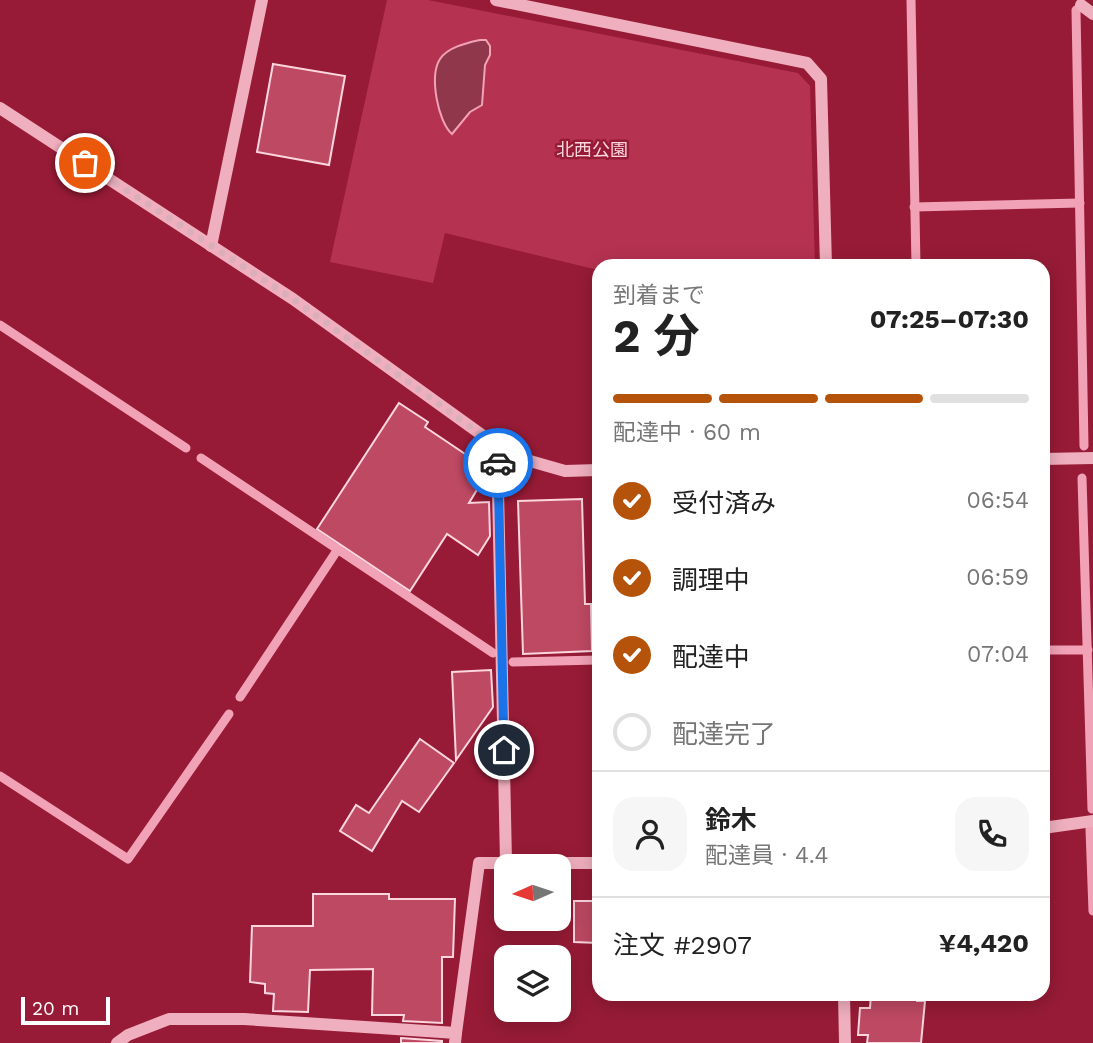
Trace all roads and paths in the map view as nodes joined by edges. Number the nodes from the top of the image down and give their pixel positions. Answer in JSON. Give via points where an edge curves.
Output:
{"nodes":[{"id":1,"x":262,"y":0,"type":"edge"},
{"id":2,"x":496,"y":0,"type":"edge"},
{"id":3,"x":1081,"y":5,"type":"dead end"},
{"id":4,"x":1093,"y":13,"type":"edge"},
{"id":5,"x":0,"y":108,"type":"edge"},
{"id":6,"x":211,"y":246,"type":"junction"},
{"id":7,"x":826,"y":259,"type":"edge"},
{"id":8,"x":498,"y":444,"type":"junction"},
{"id":9,"x":1093,"y":458,"type":"edge"},
{"id":10,"x":1050,"y":459,"type":"edge"},
{"id":11,"x":592,"y":470,"type":"edge"},
{"id":12,"x":1093,"y":821,"type":"edge"},
{"id":13,"x":1050,"y":827,"type":"edge"},
{"id":14,"x":506,"y":854,"type":"edge"},
{"id":15,"x":494,"y":862,"type":"edge"},
{"id":16,"x":571,"y":862,"type":"edge"},
{"id":17,"x":592,"y":863,"type":"edge"},
{"id":18,"x":844,"y":1001,"type":"edge"},
{"id":19,"x":456,"y":1038,"type":"edge"},
{"id":20,"x":117,"y":1043,"type":"edge"},
{"id":21,"x":845,"y":1043,"type":"edge"}],
"edges":[{"from":1,"to":6,"type":"street"},
{"from":2,"to":7,"type":"street","via":[[807,63],[821,79]]},
{"from":3,"to":4,"type":"street"},
{"from":5,"to":6,"type":"street"},
{"from":6,"to":8,"type":"street"},
{"from":8,"to":11,"type":"street","via":[[523,459],[565,471]]},
{"from":8,"to":14,"type":"street"},
{"from":9,"to":10,"type":"street"},
{"from":12,"to":13,"type":"street"},
{"from":15,"to":19,"type":"street","via":[[479,863]]},
{"from":16,"to":17,"type":"street"},
{"from":18,"to":21,"type":"street"},
{"from":19,"to":20,"type":"street","via":[[244,1019],[169,1019]]}]}
